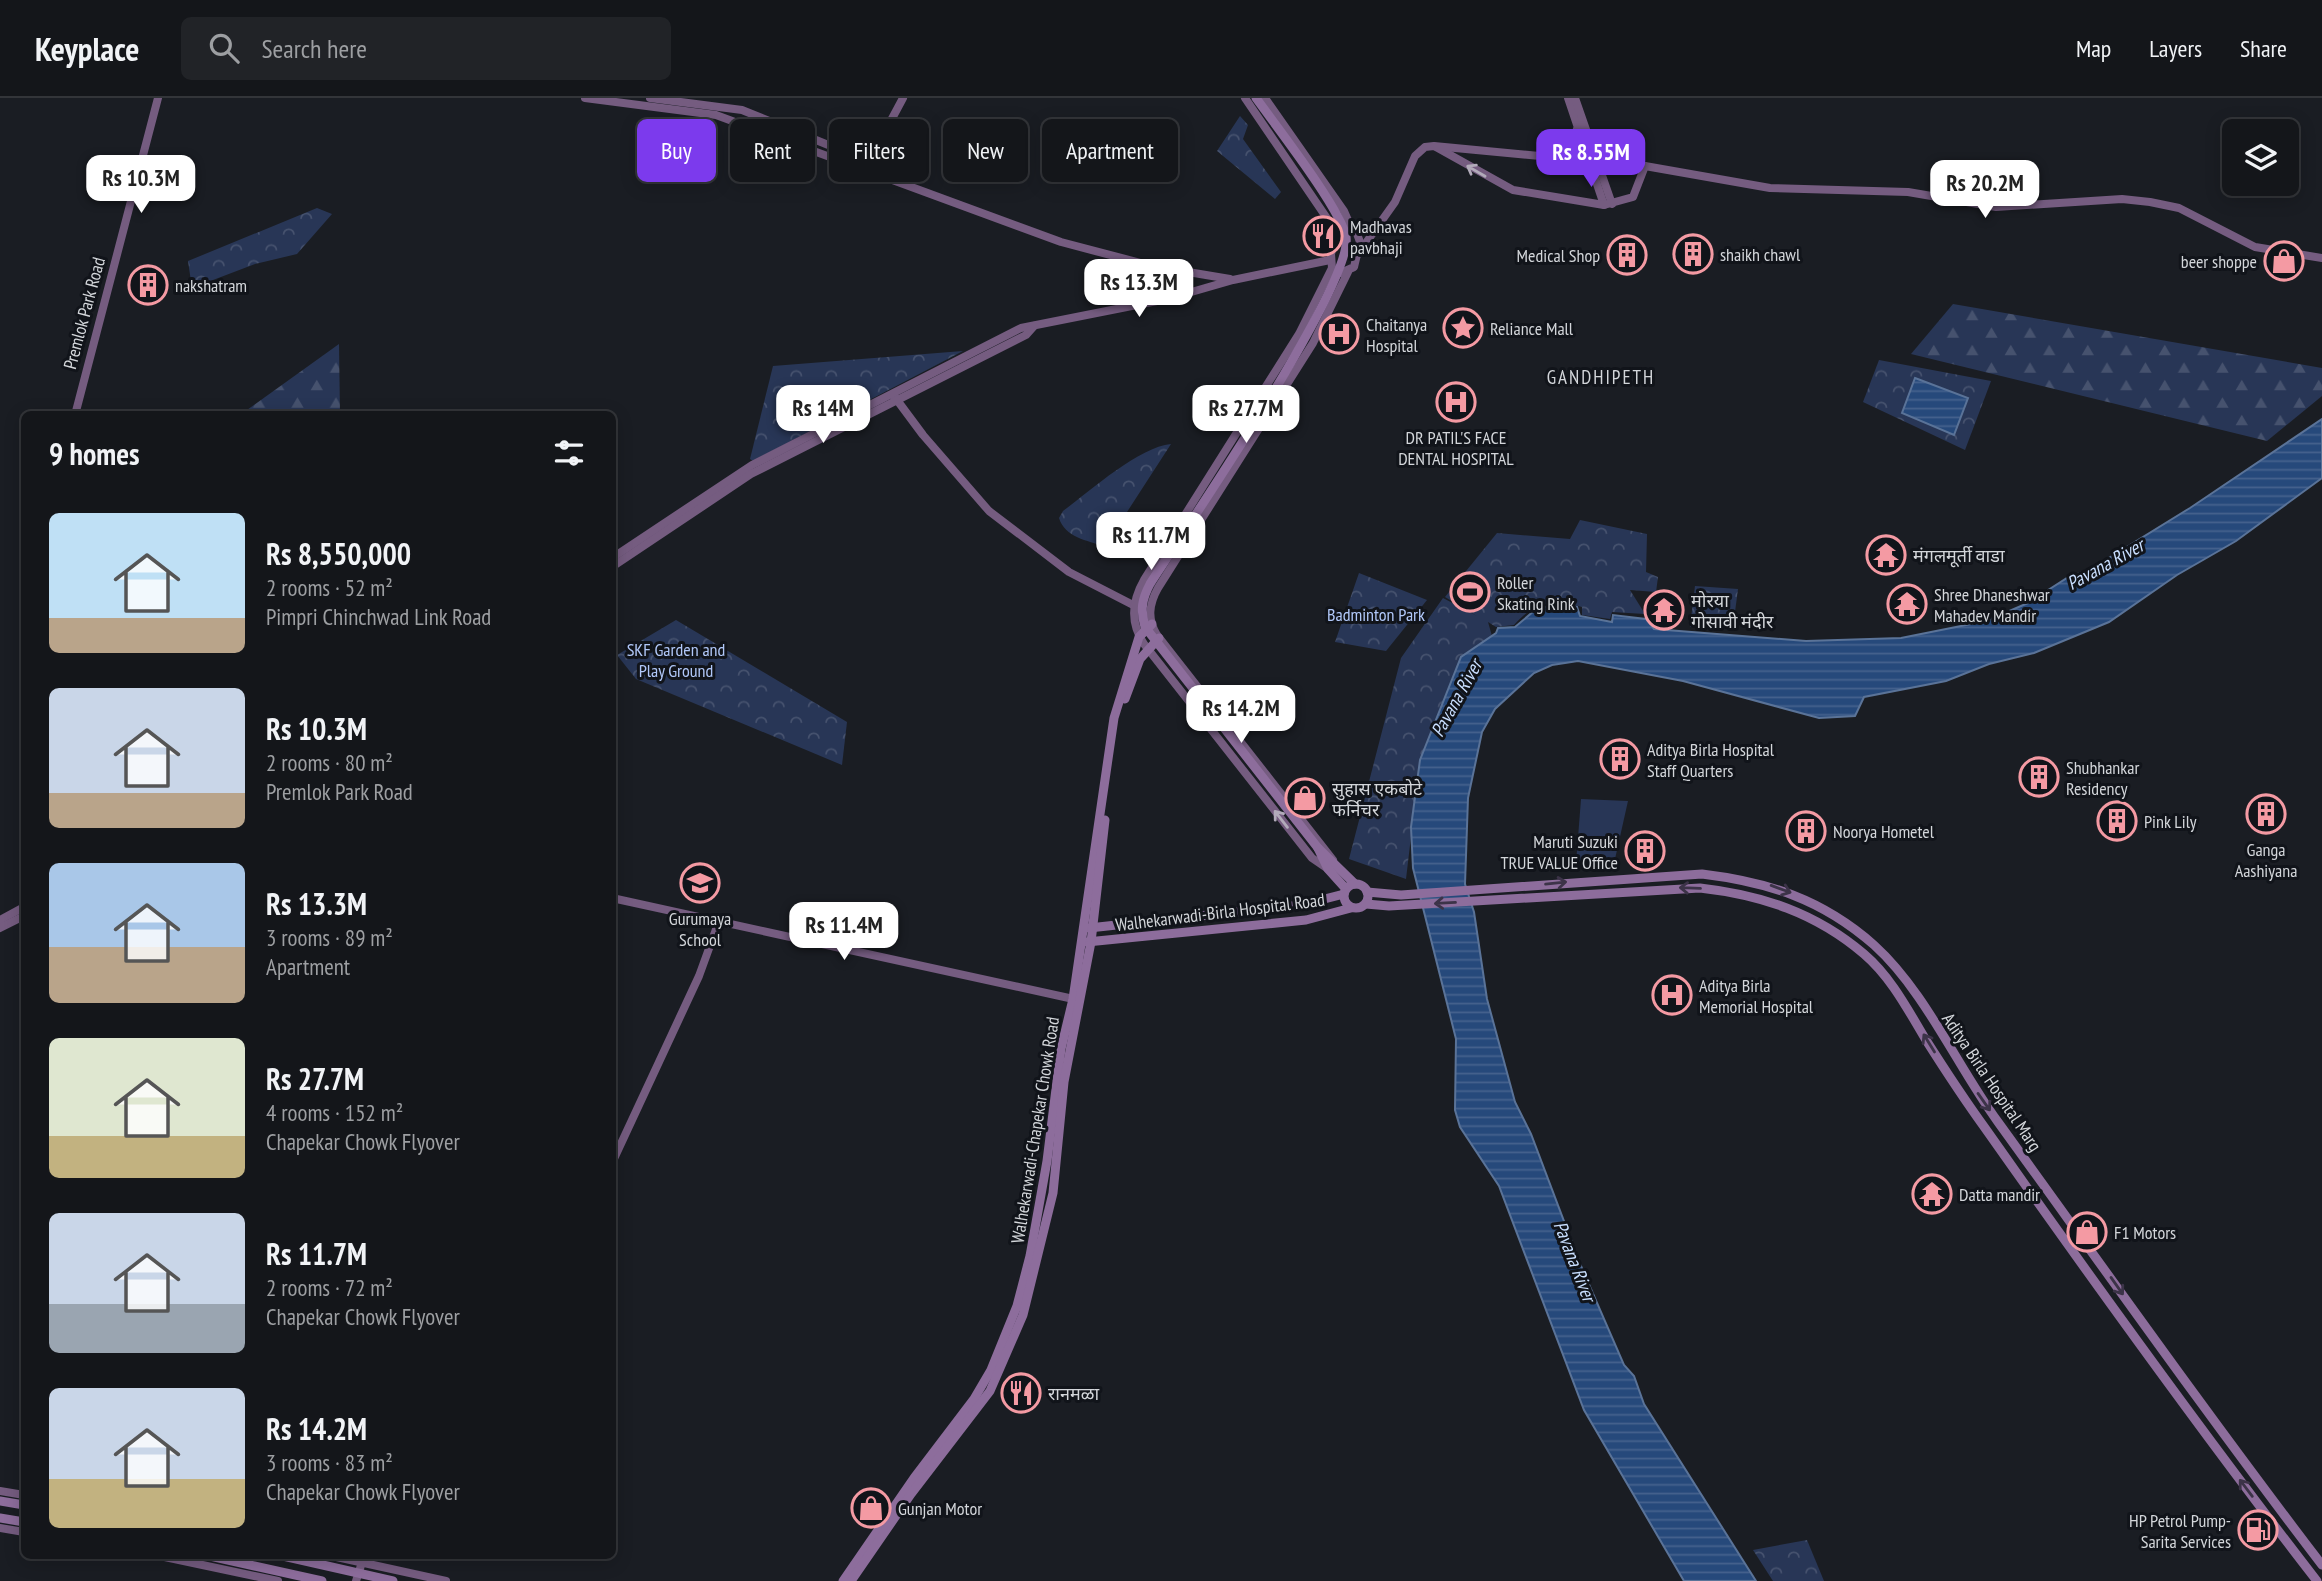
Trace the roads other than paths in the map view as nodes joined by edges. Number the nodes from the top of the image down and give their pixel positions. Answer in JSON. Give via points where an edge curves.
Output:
{"nodes":[{"id":1,"x":158,"y":98,"type":"edge"},
{"id":2,"x":585,"y":98,"type":"edge"},
{"id":3,"x":650,"y":98,"type":"edge"},
{"id":4,"x":903,"y":98,"type":"edge"},
{"id":5,"x":1245,"y":98,"type":"edge"},
{"id":6,"x":1256,"y":98,"type":"edge"},
{"id":7,"x":1265,"y":98,"type":"edge"},
{"id":8,"x":1568,"y":98,"type":"edge"},
{"id":9,"x":1575,"y":98,"type":"edge"},
{"id":10,"x":893,"y":119,"type":"edge"},
{"id":11,"x":1580,"y":125,"type":"junction"},
{"id":12,"x":829,"y":145,"type":"edge"},
{"id":13,"x":1434,"y":146,"type":"junction"},
{"id":14,"x":829,"y":155,"type":"edge"},
{"id":15,"x":1555,"y":158,"type":"junction"},
{"id":16,"x":1592,"y":163,"type":"junction"},
{"id":17,"x":1645,"y":166,"type":"junction"},
{"id":18,"x":904,"y":182,"type":"edge"},
{"id":19,"x":1608,"y":205,"type":"junction"},
{"id":20,"x":1353,"y":229,"type":"junction"},
{"id":21,"x":1376,"y":232,"type":"junction"},
{"id":22,"x":1337,"y":233,"type":"junction"},
{"id":23,"x":1358,"y":254,"type":"junction"},
{"id":24,"x":2322,"y":258,"type":"edge"},
{"id":25,"x":1331,"y":264,"type":"junction"},
{"id":26,"x":1348,"y":272,"type":"junction"},
{"id":27,"x":1233,"y":280,"type":"junction"},
{"id":28,"x":895,"y":397,"type":"junction"},
{"id":29,"x":76,"y":411,"type":"edge"},
{"id":30,"x":616,"y":555,"type":"edge"},
{"id":31,"x":616,"y":564,"type":"edge"},
{"id":32,"x":1134,"y":607,"type":"junction"},
{"id":33,"x":1150,"y":608,"type":"junction"},
{"id":34,"x":1152,"y":624,"type":"junction"},
{"id":35,"x":1139,"y":637,"type":"junction"},
{"id":36,"x":1160,"y":638,"type":"junction"},
{"id":37,"x":1147,"y":649,"type":"junction"},
{"id":38,"x":1332,"y":864,"type":"junction"},
{"id":39,"x":1348,"y":889,"type":"junction"},
{"id":40,"x":1500,"y":889,"type":"junction"},
{"id":41,"x":1367,"y":892,"type":"junction"},
{"id":42,"x":1488,"y":895,"type":"junction"},
{"id":43,"x":616,"y":899,"type":"edge"},
{"id":44,"x":1402,"y":900,"type":"junction"},
{"id":45,"x":1500,"y":900,"type":"junction"},
{"id":46,"x":1366,"y":904,"type":"junction"},
{"id":47,"x":1352,"y":908,"type":"junction"},
{"id":48,"x":21,"y":909,"type":"edge"},
{"id":49,"x":21,"y":918,"type":"edge"},
{"id":50,"x":0,"y":920,"type":"edge"},
{"id":51,"x":719,"y":921,"type":"junction"},
{"id":52,"x":0,"y":928,"type":"edge"},
{"id":53,"x":1088,"y":928,"type":"junction"},
{"id":54,"x":1086,"y":942,"type":"junction"},
{"id":55,"x":1076,"y":1000,"type":"junction"},
{"id":56,"x":616,"y":1154,"type":"edge"},
{"id":57,"x":2078,"y":1230,"type":"junction"},
{"id":58,"x":2066,"y":1239,"type":"junction"},
{"id":59,"x":2137,"y":1314,"type":"junction"},
{"id":60,"x":2125,"y":1323,"type":"junction"},
{"id":61,"x":978,"y":1401,"type":"junction"},
{"id":62,"x":0,"y":1491,"type":"edge"},
{"id":63,"x":21,"y":1494,"type":"edge"},
{"id":64,"x":0,"y":1501,"type":"edge"},
{"id":65,"x":21,"y":1504,"type":"edge"},
{"id":66,"x":0,"y":1518,"type":"edge"},
{"id":67,"x":21,"y":1522,"type":"edge"},
{"id":68,"x":0,"y":1528,"type":"edge"},
{"id":69,"x":21,"y":1532,"type":"edge"},
{"id":70,"x":174,"y":1559,"type":"edge"},
{"id":71,"x":223,"y":1559,"type":"edge"},
{"id":72,"x":294,"y":1559,"type":"edge"},
{"id":73,"x":364,"y":1559,"type":"edge"},
{"id":74,"x":2322,"y":1565,"type":"edge"},
{"id":75,"x":361,"y":1578,"type":"edge"},
{"id":76,"x":278,"y":1581,"type":"edge"},
{"id":77,"x":322,"y":1581,"type":"edge"},
{"id":78,"x":393,"y":1581,"type":"edge"},
{"id":79,"x":446,"y":1581,"type":"edge"},
{"id":80,"x":843,"y":1581,"type":"edge"},
{"id":81,"x":851,"y":1581,"type":"edge"},
{"id":82,"x":2317,"y":1581,"type":"edge"}],
"edges":[{"from":1,"to":29,"type":"street","name":"Premlok Park Road"},
{"from":2,"to":14,"type":"street","via":[[716,115]]},
{"from":3,"to":12,"type":"street","via":[[742,110]]},
{"from":4,"to":10,"type":"street"},
{"from":5,"to":22,"type":"street"},
{"from":6,"to":38,"type":"main road","bridge":true,"via":[[1337,216],[1346,239],[1344,257],[1306,338],[1150,584],[1141,615]]},
{"from":7,"to":20,"type":"street"},
{"from":8,"to":11,"type":"street"},
{"from":9,"to":11,"type":"street"},
{"from":11,"to":15,"type":"street","via":[[1571,148]]},
{"from":11,"to":16,"type":"street"},
{"from":13,"to":15,"type":"street"},
{"from":19,"to":13,"type":"street","one_way":true,"via":[[1503,186]]},
{"from":13,"to":21,"type":"street","via":[[1425,146],[1415,156]]},
{"from":15,"to":16,"type":"street"},
{"from":16,"to":17,"type":"street"},
{"from":16,"to":19,"type":"street"},
{"from":17,"to":19,"type":"street","via":[[1633,197]]},
{"from":17,"to":24,"type":"street","via":[[1770,188],[1909,192],[1996,207],[2122,199],[2150,202],[2179,208],[2255,247]]},
{"from":18,"to":27,"type":"street","via":[[1111,257]]},
{"from":20,"to":21,"type":"street"},
{"from":20,"to":22,"type":"street"},
{"from":20,"to":23,"type":"street","via":[[1360,242]]},
{"from":21,"to":23,"type":"street"},
{"from":22,"to":25,"type":"street"},
{"from":23,"to":26,"type":"street"},
{"from":25,"to":26,"type":"street","via":[[1337,272]]},
{"from":25,"to":27,"type":"street"},
{"from":25,"to":32,"type":"street","via":[[1299,334],[1148,573]]},
{"from":26,"to":33,"type":"street","via":[[1313,343],[1158,588]]},
{"from":27,"to":28,"type":"street","via":[[1203,291],[1034,326],[1026,335]]},
{"from":28,"to":30,"type":"street","via":[[752,465]]},
{"from":28,"to":31,"type":"street","via":[[751,474]]},
{"from":28,"to":32,"type":"street","via":[[989,511],[1069,572]]},
{"from":32,"to":33,"type":"street"},
{"from":32,"to":35,"type":"street"},
{"from":33,"to":34,"type":"street"},
{"from":34,"to":35,"type":"main road"},
{"from":34,"to":36,"type":"street"},
{"from":35,"to":37,"type":"street"},
{"from":35,"to":53,"type":"main road","name":"Walhekarwadi-Chapekar Chowk Road","via":[[1114,719]]},
{"from":36,"to":37,"type":"main road","name":"Walhekarwadi-Chapekar Chowk Road"},
{"from":36,"to":38,"type":"street"},
{"from":38,"to":37,"type":"street","one_way":true,"via":[[1312,858]]},
{"from":37,"to":53,"type":"main road","name":"Walhekarwadi-Chapekar Chowk Road","via":[[1126,696],[1115,738]]},
{"from":38,"to":39,"type":"main road"},
{"from":39,"to":41,"type":"main road","via":[[1364,885]]},
{"from":39,"to":47,"type":"main road","via":[[1344,901]]},
{"from":39,"to":53,"type":"main road","name":"Walhekarwadi-Birla Hospital Road","via":[[1301,905]]},
{"from":40,"to":42,"type":"main road","name":"Aditya Birla Hospital Marg"},
{"from":40,"to":45,"type":"main road"},
{"from":40,"to":57,"type":"main road","name":"Aditya Birla Hospital Marg","one_way":true,"via":[[1685,873],[1760,882],[1809,901],[1866,939],[1891,962],[1978,1094]]},
{"from":41,"to":44,"type":"main road"},
{"from":41,"to":46,"type":"main road"},
{"from":42,"to":44,"type":"main road"},
{"from":42,"to":45,"type":"main road","name":"Aditya Birla Hospital Marg"},
{"from":43,"to":51,"type":"street"},
{"from":44,"to":46,"type":"main road"},
{"from":58,"to":45,"type":"main road","name":"Aditya Birla Hospital Marg","one_way":true,"via":[[1966,1101],[1898,993],[1864,954],[1815,921],[1756,896],[1700,888]]},
{"from":46,"to":47,"type":"main road"},
{"from":47,"to":54,"type":"main road","name":"Walhekarwadi-Birla Hospital Road","via":[[1306,920]]},
{"from":48,"to":50,"type":"street"},
{"from":49,"to":52,"type":"street"},
{"from":51,"to":55,"type":"street"},
{"from":51,"to":56,"type":"street","via":[[699,976]]},
{"from":53,"to":54,"type":"main road","name":"Walhekarwadi-Chapekar Chowk Road"},
{"from":54,"to":55,"type":"main road","name":"Walhekarwadi-Chapekar Chowk Road"},
{"from":55,"to":61,"type":"main road","name":"Walhekarwadi-Chapekar Chowk Road","via":[[1068,1031],[1053,1193],[1004,1363]]},
{"from":57,"to":58,"type":"main road"},
{"from":57,"to":59,"type":"main road","name":"Aditya Birla Hospital Marg","one_way":true},
{"from":58,"to":60,"type":"main road","name":"Aditya Birla Hospital Marg"},
{"from":59,"to":60,"type":"main road"},
{"from":59,"to":74,"type":"main road","name":"Aditya Birla Hospital Marg"},
{"from":82,"to":60,"type":"main road","name":"Aditya Birla Hospital Marg","one_way":true},
{"from":61,"to":80,"type":"main road","name":"Walhekarwadi-Chapekar Chowk Road","via":[[914,1478]]},
{"from":61,"to":81,"type":"main road","name":"Walhekarwadi-Chapekar Chowk Road"},
{"from":62,"to":63,"type":"street"},
{"from":64,"to":65,"type":"main road"},
{"from":66,"to":67,"type":"main road"},
{"from":68,"to":69,"type":"street"},
{"from":70,"to":76,"type":"street"},
{"from":71,"to":77,"type":"main road"},
{"from":72,"to":75,"type":"main road"},
{"from":73,"to":75,"type":"street"},
{"from":73,"to":79,"type":"street"},
{"from":75,"to":78,"type":"main road"}]}
